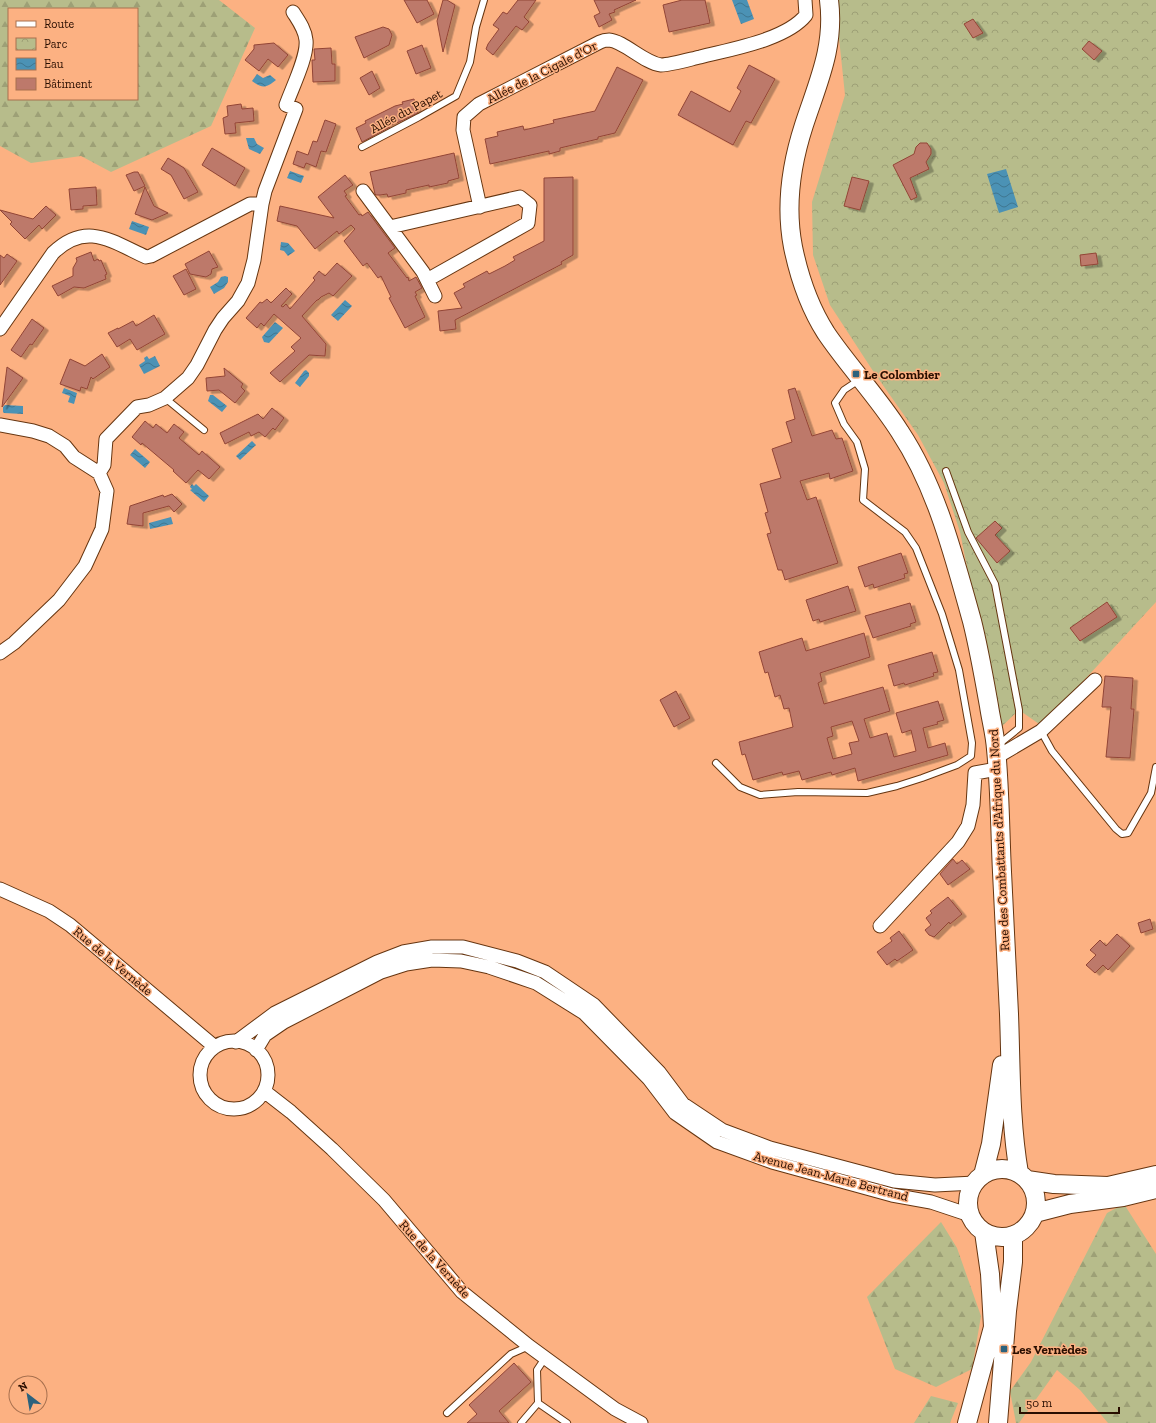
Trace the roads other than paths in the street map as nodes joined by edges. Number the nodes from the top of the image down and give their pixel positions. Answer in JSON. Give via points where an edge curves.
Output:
{"nodes":[{"id":1,"x":484,"y":0,"type":"edge"},
{"id":2,"x":805,"y":0,"type":"edge"},
{"id":3,"x":829,"y":0,"type":"edge"},
{"id":4,"x":292,"y":12,"type":"dead end"},
{"id":5,"x":362,"y":147,"type":"dead end"},
{"id":6,"x":363,"y":191,"type":"dead end"},
{"id":7,"x":262,"y":204,"type":"junction"},
{"id":8,"x":480,"y":207,"type":"junction"},
{"id":9,"x":390,"y":227,"type":"junction"},
{"id":10,"x":427,"y":280,"type":"junction"},
{"id":11,"x":435,"y":296,"type":"dead end"},
{"id":12,"x":0,"y":329,"type":"edge"},
{"id":13,"x":860,"y":379,"type":"junction"},
{"id":14,"x":165,"y":398,"type":"junction"},
{"id":15,"x":0,"y":425,"type":"edge"},
{"id":16,"x":204,"y":430,"type":"dead end"},
{"id":17,"x":946,"y":471,"type":"dead end"},
{"id":18,"x":99,"y":473,"type":"junction"},
{"id":19,"x":0,"y":653,"type":"edge"},
{"id":20,"x":1095,"y":680,"type":"dead end"},
{"id":21,"x":1041,"y":731,"type":"junction"},
{"id":22,"x":997,"y":757,"type":"junction"},
{"id":23,"x":716,"y":763,"type":"dead end"},
{"id":24,"x":1156,"y":767,"type":"edge"},
{"id":25,"x":0,"y":889,"type":"edge"},
{"id":26,"x":880,"y":926,"type":"dead end"},
{"id":27,"x":1008,"y":1013,"type":"junction"},
{"id":28,"x":236,"y":1042,"type":"junction"},
{"id":29,"x":215,"y":1047,"type":"junction"},
{"id":30,"x":256,"y":1050,"type":"junction"},
{"id":31,"x":264,"y":1091,"type":"junction"},
{"id":32,"x":1156,"y":1175,"type":"edge"},
{"id":33,"x":1023,"y":1177,"type":"junction"},
{"id":34,"x":979,"y":1179,"type":"junction"},
{"id":35,"x":1156,"y":1189,"type":"edge"},
{"id":36,"x":1035,"y":1213,"type":"junction"},
{"id":37,"x":970,"y":1215,"type":"junction"},
{"id":38,"x":984,"y":1232,"type":"junction"},
{"id":39,"x":1013,"y":1236,"type":"junction"},
{"id":40,"x":529,"y":1346,"type":"junction"},
{"id":41,"x":545,"y":1358,"type":"junction"},
{"id":42,"x":538,"y":1403,"type":"junction"},
{"id":43,"x":447,"y":1413,"type":"dead end"},
{"id":44,"x":521,"y":1423,"type":"edge"},
{"id":45,"x":567,"y":1423,"type":"edge"},
{"id":46,"x":641,"y":1423,"type":"edge"},
{"id":47,"x":967,"y":1423,"type":"edge"},
{"id":48,"x":998,"y":1423,"type":"edge"}],
"edges":[{"from":1,"to":5,"type":"lane","name":"Allée du Papet","via":[[470,62],[456,96]]},
{"from":2,"to":8,"type":"street","name":"Allée de la Cigale d'Or","via":[[806,15],[799,24],[763,41],[661,65],[609,40],[600,42],[479,104],[464,117],[463,130]]},
{"from":3,"to":13,"type":"main road","name":"Rue des Combattants d'Afrique du Nord","via":[[829,44],[795,155],[789,214],[793,247],[811,306],[825,332]]},
{"from":4,"to":7,"type":"street","via":[[301,25],[306,40],[305,54],[286,105],[296,109]]},
{"from":6,"to":9,"type":"street"},
{"from":7,"to":12,"type":"street","via":[[250,204],[152,256],[146,257],[98,236],[74,238],[62,244],[53,253]]},
{"from":7,"to":14,"type":"street","via":[[248,284],[219,324],[188,378]]},
{"from":8,"to":9,"type":"street"},
{"from":8,"to":10,"type":"street","via":[[520,197],[530,205],[528,223]]},
{"from":9,"to":10,"type":"street"},
{"from":10,"to":11,"type":"street"},
{"from":13,"to":22,"type":"main road","name":"Rue des Combattants d'Afrique du Nord","via":[[899,431],[921,468],[935,502],[972,624],[985,682]]},
{"from":13,"to":23,"type":"lane","via":[[844,390],[835,403],[844,424],[856,442],[865,469],[863,500],[905,532],[916,548],[942,614],[959,670],[972,743],[971,756],[956,765],[922,778],[867,793],[798,792],[760,795],[740,787]]},
{"from":14,"to":16,"type":"lane"},
{"from":14,"to":18,"type":"street","via":[[137,407],[106,439],[104,465]]},
{"from":15,"to":18,"type":"street","via":[[49,436],[65,446],[74,457]]},
{"from":17,"to":22,"type":"lane","via":[[968,532],[995,584],[1018,710],[1019,728]]},
{"from":18,"to":19,"type":"street","via":[[107,491],[102,530],[85,566],[59,600]]},
{"from":20,"to":21,"type":"street"},
{"from":21,"to":22,"type":"street"},
{"from":21,"to":24,"type":"lane","via":[[1052,751],[1122,834],[1128,833],[1151,793]]},
{"from":22,"to":26,"type":"street","via":[[975,773],[973,805],[968,826],[958,842]]},
{"from":22,"to":27,"type":"main road","name":"Rue des Combattants d'Afrique du Nord"},
{"from":25,"to":29,"type":"street","name":"Rue de la Vernède","via":[[48,911],[70,925]]},
{"from":27,"to":33,"type":"main road","name":"Rue des Combattants d'Afrique du Nord","via":[[1014,1146]]},
{"from":27,"to":34,"type":"main road","name":"Rue des Combattants d'Afrique du Nord","via":[[991,1144]]},
{"from":28,"to":29,"type":"street","via":[[225,1042]]},
{"from":28,"to":30,"type":"street","via":[[247,1044]]},
{"from":28,"to":34,"type":"street","name":"Avenue Jean-Marie Bertrand","via":[[275,1013],[377,962],[403,952],[432,947],[463,947],[517,961],[545,972],[594,1005],[659,1072],[683,1104],[722,1130],[770,1148],[894,1181],[935,1185]]},
{"from":29,"to":31,"type":"street","via":[[207,1054],[200,1074],[201,1085],[214,1103],[224,1108],[247,1107]]},
{"from":30,"to":31,"type":"street","via":[[263,1058],[267,1069]]},
{"from":30,"to":37,"type":"street","name":"Avenue Jean-Marie Bertrand","via":[[265,1035],[284,1022],[381,972],[406,964],[432,960],[482,965],[536,983],[584,1013],[649,1079],[674,1112],[716,1142],[772,1162],[892,1195],[931,1202]]},
{"from":31,"to":40,"type":"street","name":"Rue de la Vernède","via":[[332,1149],[384,1200],[462,1292]]},
{"from":32,"to":33,"type":"main road","via":[[1108,1186],[1054,1184]]},
{"from":33,"to":34,"type":"main road","via":[[1010,1170],[1001,1169],[991,1171]]},
{"from":33,"to":36,"type":"main road","via":[[1034,1190]]},
{"from":34,"to":37,"type":"main road","via":[[969,1193]]},
{"from":35,"to":36,"type":"main road","via":[[1123,1197],[1070,1204]]},
{"from":36,"to":39,"type":"main road","via":[[1030,1223]]},
{"from":37,"to":38,"type":"main road","via":[[975,1225]]},
{"from":38,"to":39,"type":"main road","via":[[993,1236]]},
{"from":38,"to":47,"type":"main road","via":[[990,1274],[993,1327]]},
{"from":39,"to":48,"type":"main road","via":[[1013,1262]]},
{"from":40,"to":41,"type":"street","name":"Rue de la Vernède"},
{"from":40,"to":43,"type":"lane","via":[[511,1354]]},
{"from":41,"to":42,"type":"lane","via":[[537,1370]]},
{"from":41,"to":46,"type":"street","name":"Rue de la Vernède","via":[[615,1409]]},
{"from":42,"to":44,"type":"lane"},
{"from":42,"to":45,"type":"lane"}]}
